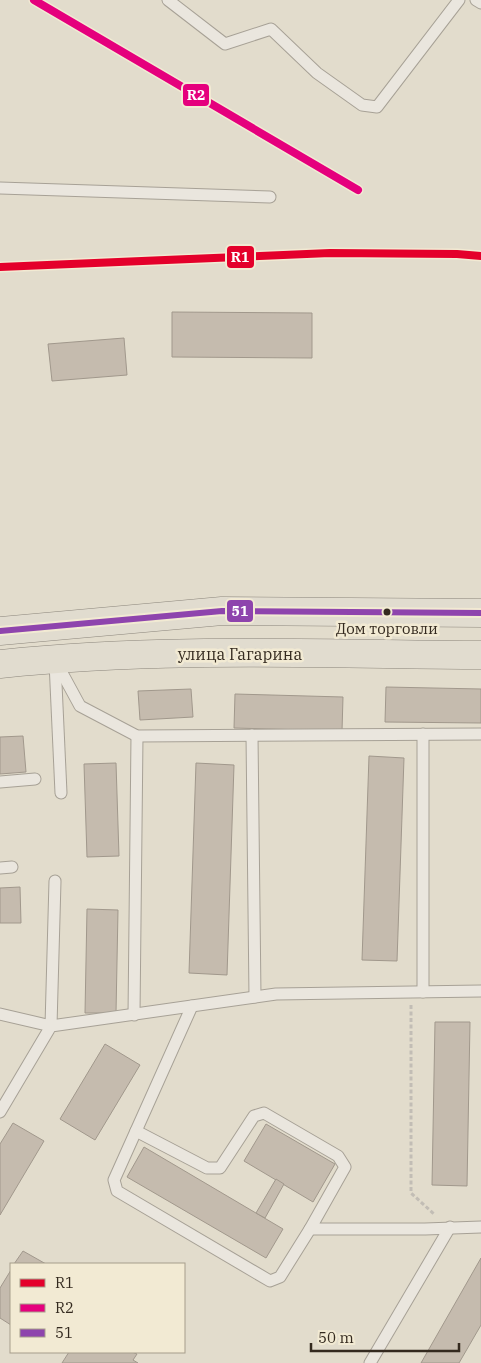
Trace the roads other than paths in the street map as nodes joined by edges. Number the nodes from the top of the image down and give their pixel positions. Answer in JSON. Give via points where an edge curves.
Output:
{"nodes":[{"id":1,"x":168,"y":0,"type":"edge"},
{"id":2,"x":459,"y":0,"type":"edge"},
{"id":3,"x":476,"y":0,"type":"edge"},
{"id":4,"x":481,"y":3,"type":"edge"},
{"id":5,"x":0,"y":188,"type":"edge"},
{"id":6,"x":270,"y":196,"type":"dead end"},
{"id":7,"x":481,"y":613,"type":"edge"},
{"id":8,"x":0,"y":631,"type":"edge"},
{"id":9,"x":481,"y":655,"type":"edge"},
{"id":10,"x":54,"y":658,"type":"junction"},
{"id":11,"x":0,"y":664,"type":"edge"},
{"id":12,"x":423,"y":734,"type":"junction"},
{"id":13,"x":481,"y":734,"type":"edge"},
{"id":14,"x":252,"y":735,"type":"junction"},
{"id":15,"x":137,"y":736,"type":"junction"},
{"id":16,"x":36,"y":780,"type":"dead end"},
{"id":17,"x":0,"y":782,"type":"edge"},
{"id":18,"x":60,"y":793,"type":"dead end"},
{"id":19,"x":55,"y":881,"type":"dead end"},
{"id":20,"x":481,"y":991,"type":"edge"},
{"id":21,"x":423,"y":992,"type":"junction"},
{"id":22,"x":255,"y":997,"type":"junction"},
{"id":23,"x":192,"y":1006,"type":"junction"},
{"id":24,"x":0,"y":1014,"type":"edge"},
{"id":25,"x":134,"y":1015,"type":"junction"},
{"id":26,"x":51,"y":1026,"type":"junction"},
{"id":27,"x":0,"y":1112,"type":"edge"},
{"id":28,"x":136,"y":1131,"type":"junction"},
{"id":29,"x":450,"y":1227,"type":"junction"},
{"id":30,"x":481,"y":1227,"type":"edge"},
{"id":31,"x":310,"y":1229,"type":"junction"},
{"id":32,"x":370,"y":1363,"type":"edge"}],
"edges":[{"from":1,"to":2,"type":"lane","via":[[225,44],[271,28],[317,73],[362,105],[377,107]]},
{"from":3,"to":4,"type":"lane"},
{"from":5,"to":6,"type":"lane"},
{"from":7,"to":8,"type":"main road","via":[[222,611]]},
{"from":9,"to":10,"type":"main road","name":"улица Гагарина","via":[[226,653]]},
{"from":10,"to":11,"type":"main road","name":"улица Гагарина"},
{"from":10,"to":15,"type":"lane","via":[[80,706]]},
{"from":10,"to":18,"type":"lane"},
{"from":12,"to":13,"type":"lane"},
{"from":12,"to":14,"type":"lane"},
{"from":12,"to":21,"type":"lane"},
{"from":14,"to":15,"type":"lane"},
{"from":14,"to":22,"type":"lane"},
{"from":15,"to":25,"type":"lane"},
{"from":16,"to":17,"type":"lane"},
{"from":19,"to":26,"type":"lane"},
{"from":20,"to":21,"type":"lane"},
{"from":21,"to":22,"type":"lane"},
{"from":22,"to":23,"type":"lane"},
{"from":23,"to":25,"type":"lane"},
{"from":23,"to":28,"type":"lane"},
{"from":24,"to":26,"type":"lane"},
{"from":25,"to":26,"type":"lane"},
{"from":26,"to":27,"type":"lane"},
{"from":28,"to":31,"type":"lane","via":[[114,1180],[117,1191],[270,1281],[280,1277]]},
{"from":28,"to":31,"type":"lane","via":[[207,1168],[220,1168],[254,1116],[264,1112],[338,1156],[345,1167]]},
{"from":29,"to":30,"type":"lane"},
{"from":29,"to":31,"type":"lane"},
{"from":29,"to":32,"type":"lane"}]}
